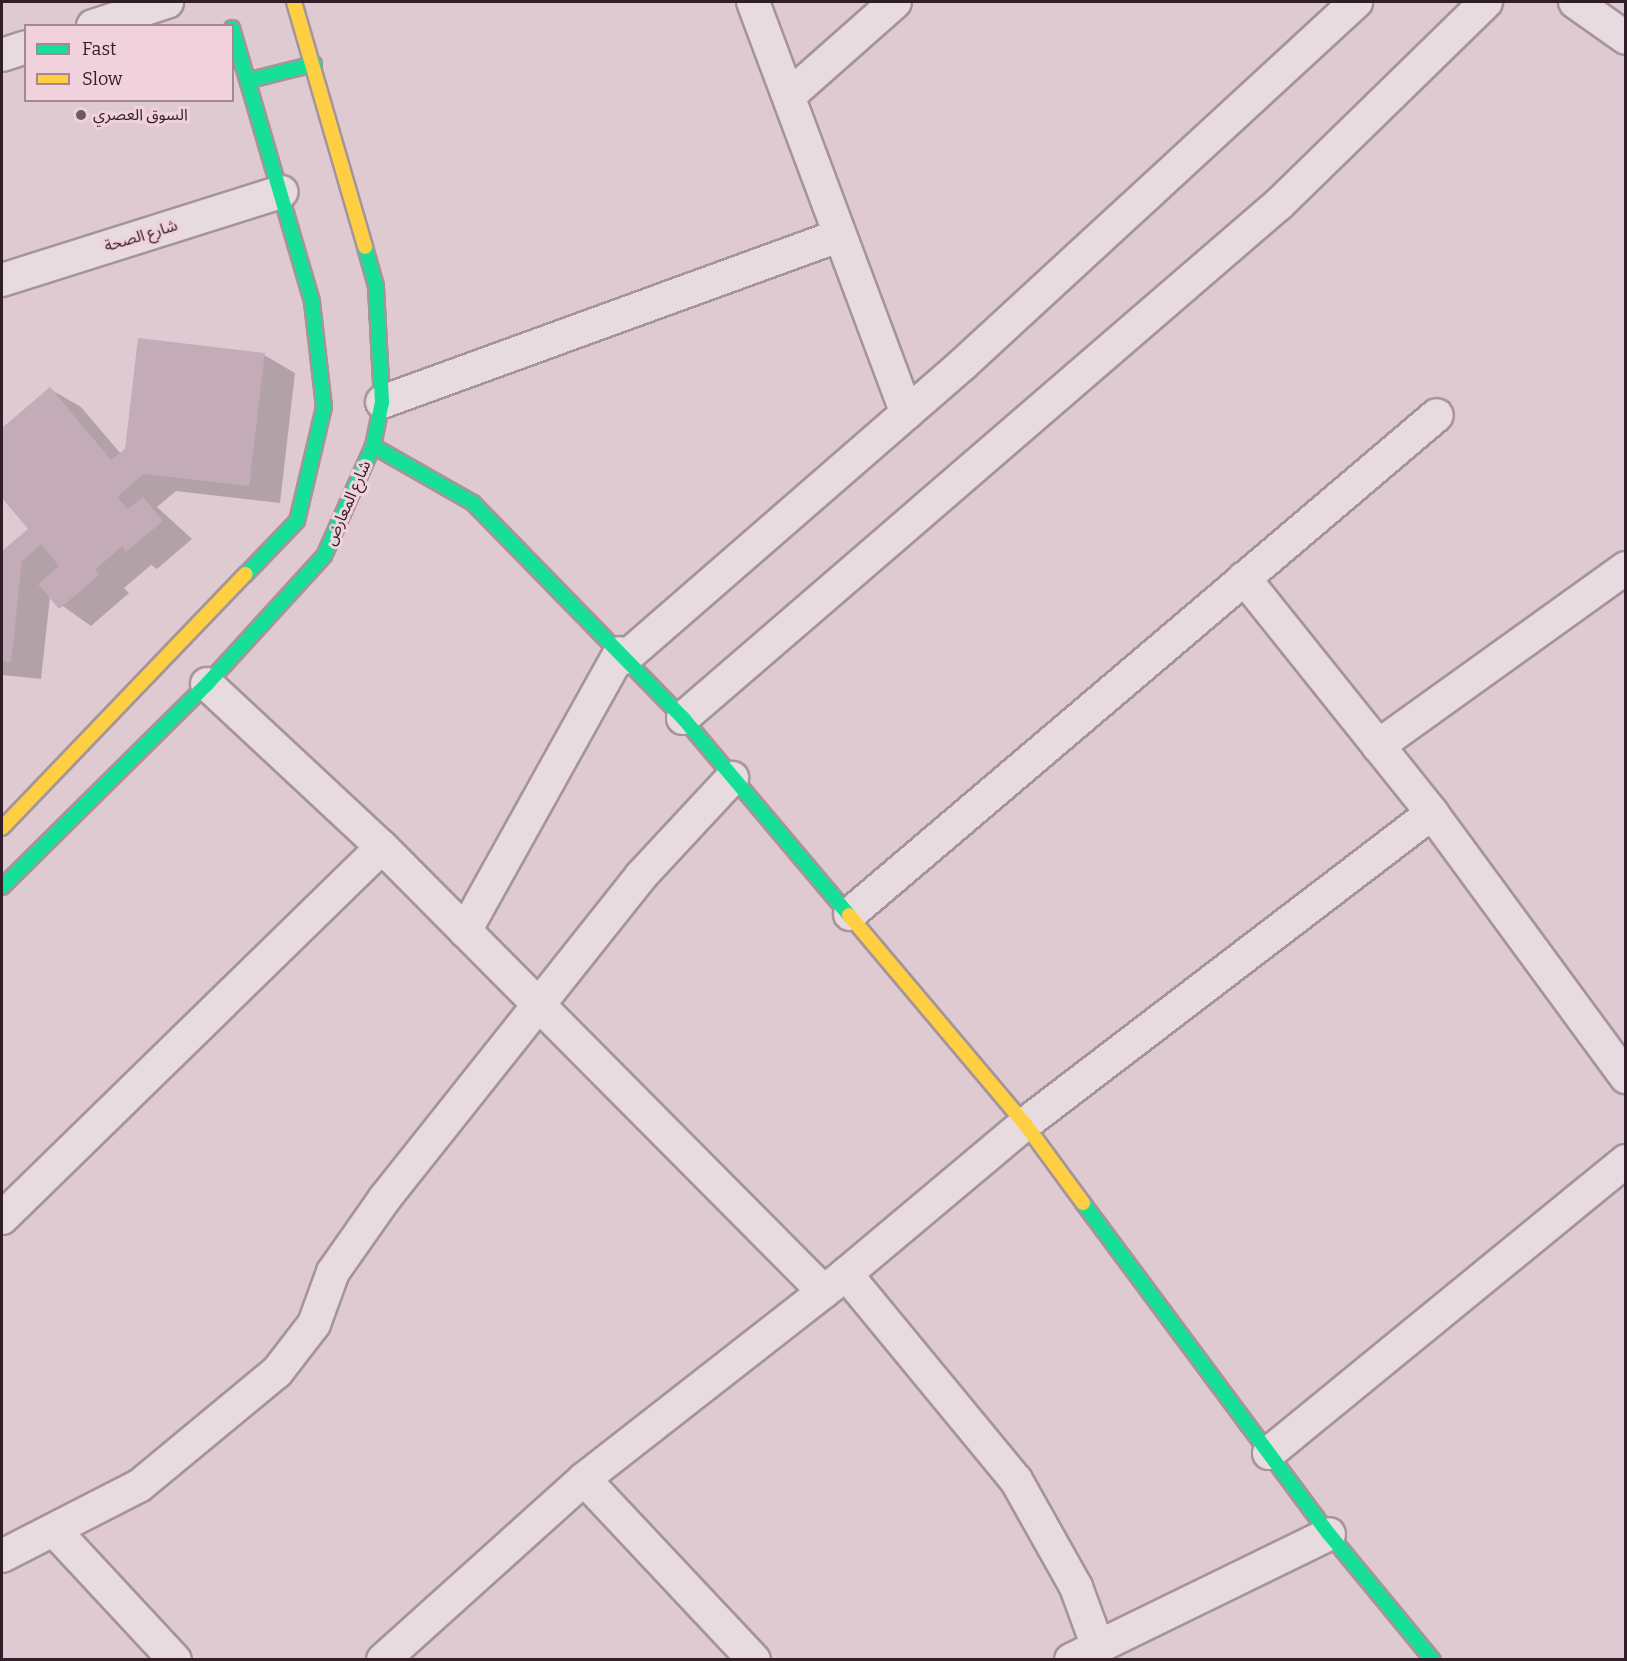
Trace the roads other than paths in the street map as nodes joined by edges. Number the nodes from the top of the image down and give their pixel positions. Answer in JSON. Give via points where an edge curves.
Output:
{"nodes":[{"id":1,"x":167,"y":2,"type":"edge"},
{"id":2,"x":753,"y":2,"type":"edge"},
{"id":3,"x":895,"y":2,"type":"edge"},
{"id":4,"x":1356,"y":2,"type":"edge"},
{"id":5,"x":1486,"y":2,"type":"edge"},
{"id":6,"x":1575,"y":2,"type":"edge"},
{"id":7,"x":300,"y":4,"type":"edge"},
{"id":8,"x":226,"y":9,"type":"dead end"},
{"id":9,"x":99,"y":24,"type":"edge"},
{"id":10,"x":231,"y":24,"type":"edge"},
{"id":11,"x":234,"y":33,"type":"edge"},
{"id":12,"x":1626,"y":38,"type":"edge"},
{"id":13,"x":24,"y":48,"type":"edge"},
{"id":14,"x":2,"y":55,"type":"edge"},
{"id":15,"x":314,"y":64,"type":"junction"},
{"id":16,"x":250,"y":80,"type":"junction"},
{"id":17,"x":789,"y":95,"type":"junction"},
{"id":18,"x":281,"y":192,"type":"junction"},
{"id":19,"x":838,"y":236,"type":"junction"},
{"id":20,"x":2,"y":279,"type":"edge"},
{"id":21,"x":382,"y":402,"type":"junction"},
{"id":22,"x":907,"y":413,"type":"junction"},
{"id":23,"x":1437,"y":415,"type":"dead end"},
{"id":24,"x":373,"y":447,"type":"junction"},
{"id":25,"x":1626,"y":568,"type":"edge"},
{"id":26,"x":1244,"y":578,"type":"junction"},
{"id":27,"x":626,"y":658,"type":"junction"},
{"id":28,"x":207,"y":684,"type":"junction"},
{"id":29,"x":675,"y":709,"type":"junction"},
{"id":30,"x":1378,"y":746,"type":"junction"},
{"id":31,"x":732,"y":778,"type":"junction"},
{"id":32,"x":1432,"y":813,"type":"junction"},
{"id":33,"x":6,"y":814,"type":"edge"},
{"id":34,"x":382,"y":848,"type":"junction"},
{"id":35,"x":2,"y":887,"type":"edge"},
{"id":36,"x":850,"y":914,"type":"junction"},
{"id":37,"x":472,"y":939,"type":"junction"},
{"id":38,"x":537,"y":1004,"type":"junction"},
{"id":39,"x":1626,"y":1077,"type":"edge"},
{"id":40,"x":1025,"y":1124,"type":"junction"},
{"id":41,"x":1626,"y":1161,"type":"edge"},
{"id":42,"x":2,"y":1218,"type":"edge"},
{"id":43,"x":835,"y":1283,"type":"junction"},
{"id":44,"x":1269,"y":1453,"type":"junction"},
{"id":45,"x":584,"y":1479,"type":"junction"},
{"id":46,"x":55,"y":1531,"type":"junction"},
{"id":47,"x":1329,"y":1534,"type":"junction"},
{"id":48,"x":2,"y":1556,"type":"edge"},
{"id":49,"x":1085,"y":1653,"type":"edge"},
{"id":50,"x":176,"y":1659,"type":"edge"},
{"id":51,"x":383,"y":1659,"type":"edge"},
{"id":52,"x":754,"y":1659,"type":"edge"},
{"id":53,"x":1433,"y":1659,"type":"edge"}],
"edges":[{"from":1,"to":9,"type":"street"},
{"from":2,"to":17,"type":"street"},
{"from":3,"to":17,"type":"street"},
{"from":4,"to":22,"type":"street"},
{"from":5,"to":29,"type":"street","via":[[1280,203]]},
{"from":6,"to":12,"type":"street"},
{"from":7,"to":15,"type":"street","name":"شارع المعارض"},
{"from":8,"to":10,"type":"street"},
{"from":11,"to":16,"type":"street"},
{"from":13,"to":14,"type":"street"},
{"from":15,"to":16,"type":"street"},
{"from":15,"to":21,"type":"street","name":"شارع المعارض","via":[[376,286]]},
{"from":16,"to":18,"type":"street"},
{"from":17,"to":19,"type":"street"},
{"from":18,"to":20,"type":"street","name":"شارع الصحة"},
{"from":18,"to":33,"type":"street","via":[[312,302],[324,407],[297,520]]},
{"from":19,"to":21,"type":"street"},
{"from":19,"to":22,"type":"street"},
{"from":21,"to":24,"type":"street","name":"شارع المعارض"},
{"from":22,"to":27,"type":"street"},
{"from":23,"to":26,"type":"street"},
{"from":24,"to":27,"type":"street","via":[[473,503]]},
{"from":24,"to":28,"type":"street","name":"شارع المعارض","via":[[324,556]]},
{"from":25,"to":30,"type":"street"},
{"from":26,"to":30,"type":"street"},
{"from":26,"to":36,"type":"street"},
{"from":27,"to":29,"type":"street"},
{"from":27,"to":37,"type":"street"},
{"from":28,"to":34,"type":"street"},
{"from":28,"to":35,"type":"street","name":"شارع المعارض"},
{"from":29,"to":31,"type":"street"},
{"from":30,"to":32,"type":"street"},
{"from":31,"to":36,"type":"street"},
{"from":31,"to":38,"type":"street","via":[[640,876]]},
{"from":32,"to":39,"type":"street"},
{"from":32,"to":40,"type":"street"},
{"from":34,"to":37,"type":"street"},
{"from":34,"to":42,"type":"street"},
{"from":36,"to":40,"type":"street"},
{"from":37,"to":38,"type":"street"},
{"from":38,"to":43,"type":"street"},
{"from":38,"to":46,"type":"street","via":[[333,1272],[314,1323],[277,1372],[139,1486]]},
{"from":40,"to":43,"type":"street"},
{"from":40,"to":44,"type":"street"},
{"from":41,"to":44,"type":"street"},
{"from":43,"to":45,"type":"street"},
{"from":43,"to":49,"type":"street","via":[[1016,1480],[1076,1587]]},
{"from":44,"to":47,"type":"street"},
{"from":45,"to":51,"type":"street"},
{"from":45,"to":52,"type":"street"},
{"from":46,"to":48,"type":"street"},
{"from":46,"to":50,"type":"street"},
{"from":47,"to":49,"type":"street"},
{"from":47,"to":53,"type":"street"}]}
